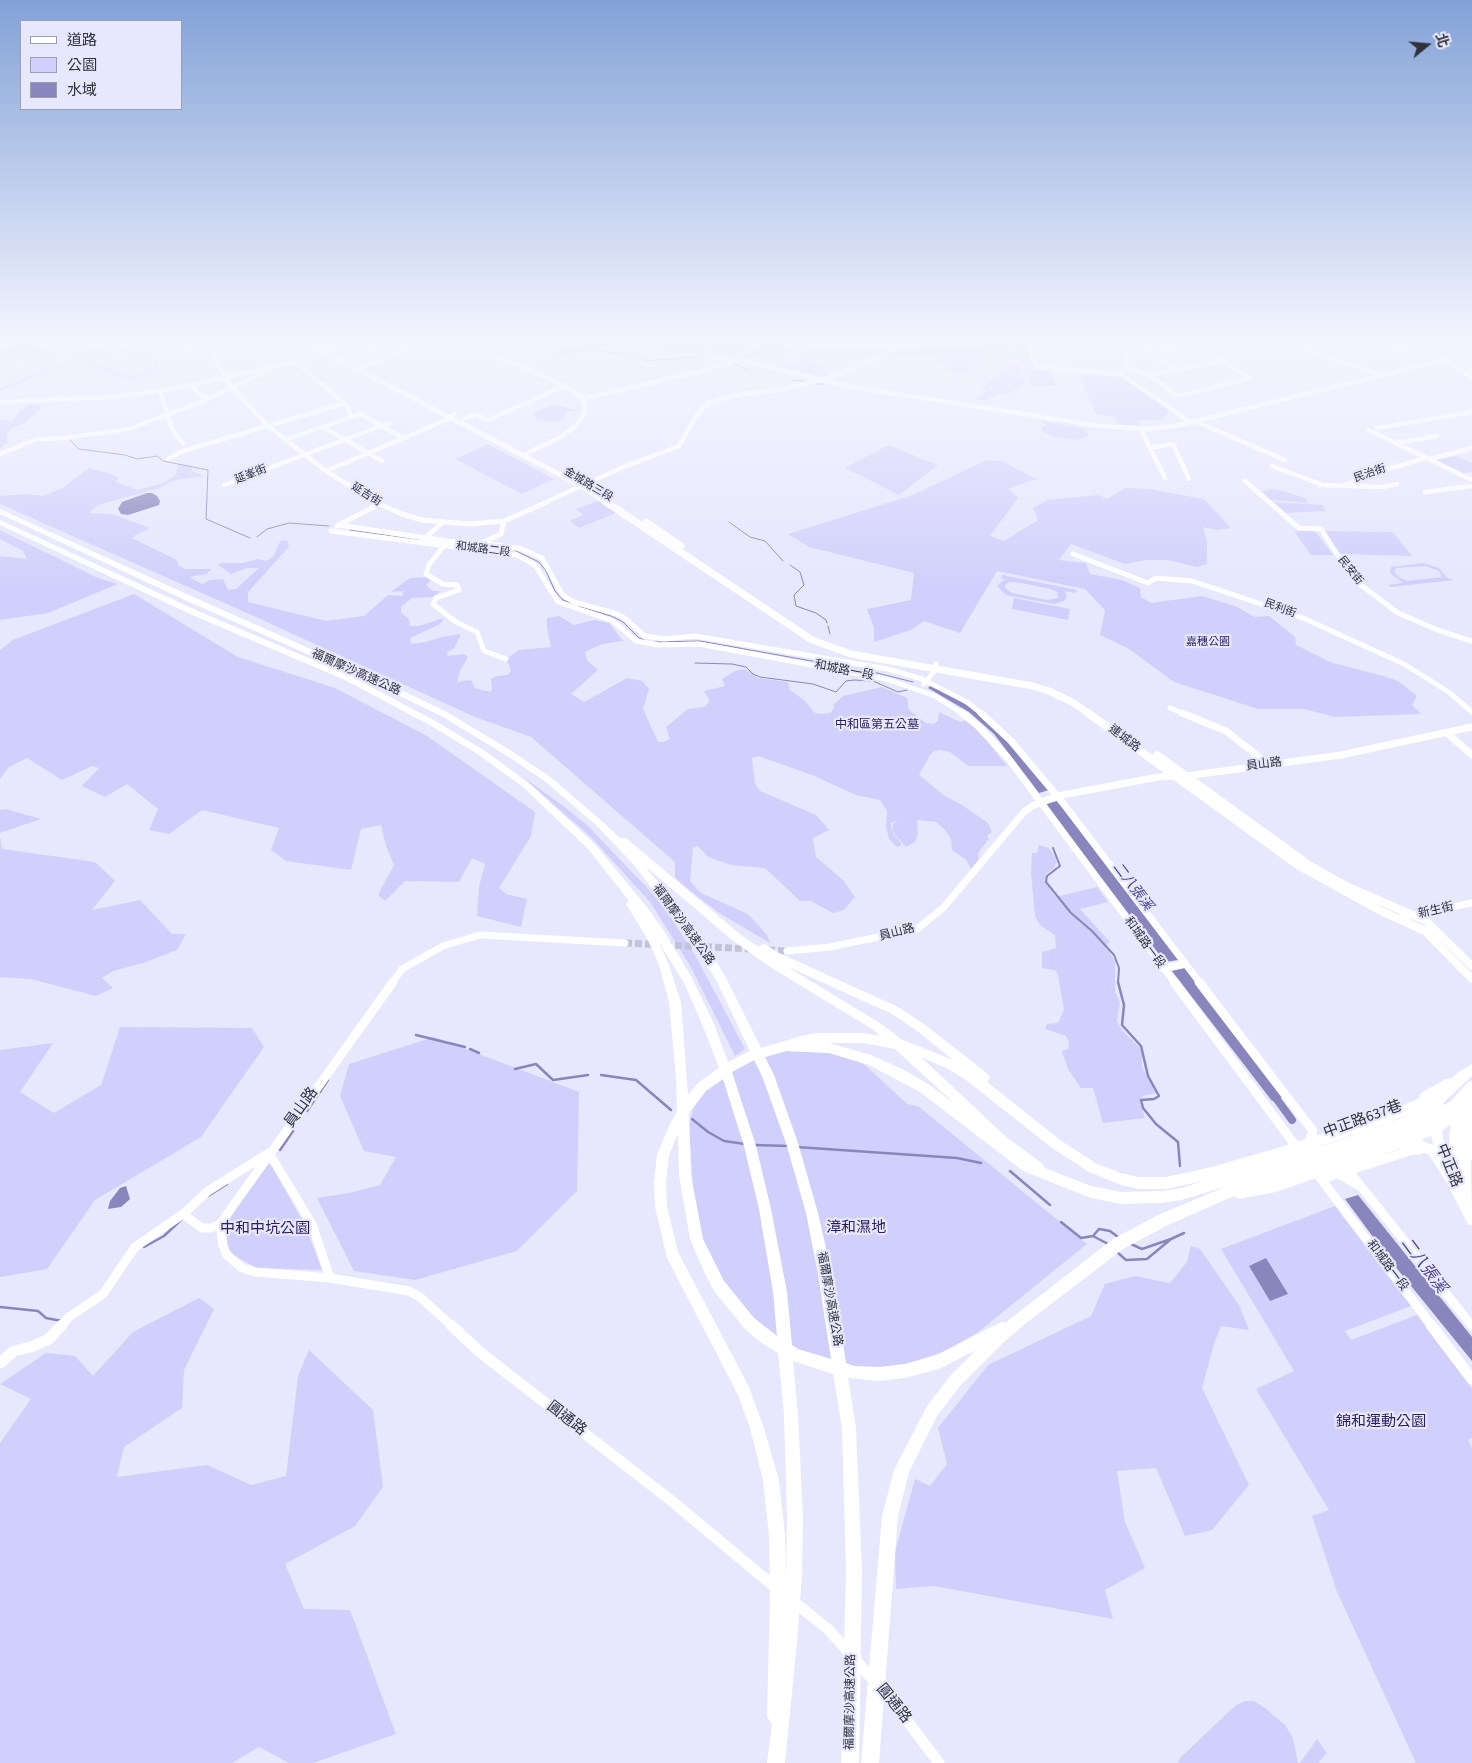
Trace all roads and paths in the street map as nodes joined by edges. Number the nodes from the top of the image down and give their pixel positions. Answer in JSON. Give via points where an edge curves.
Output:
{"nodes":[{"id":1,"x":156,"y":419,"type":"edge"},
{"id":2,"x":170,"y":419,"type":"edge"},
{"id":3,"x":262,"y":419,"type":"edge"},
{"id":4,"x":291,"y":419,"type":"edge"},
{"id":5,"x":345,"y":419,"type":"edge"},
{"id":6,"x":370,"y":419,"type":"edge"},
{"id":7,"x":446,"y":419,"type":"edge"},
{"id":8,"x":459,"y":419,"type":"edge"},
{"id":9,"x":464,"y":419,"type":"edge"},
{"id":10,"x":580,"y":419,"type":"edge"},
{"id":11,"x":694,"y":419,"type":"edge"},
{"id":12,"x":1059,"y":419,"type":"edge"},
{"id":13,"x":1189,"y":419,"type":"edge"},
{"id":14,"x":1199,"y":419,"type":"edge"},
{"id":15,"x":1429,"y":419,"type":"edge"},
{"id":16,"x":1192,"y":421,"type":"junction"},
{"id":17,"x":389,"y":423,"type":"dead end"},
{"id":18,"x":268,"y":426,"type":"junction"},
{"id":19,"x":382,"y":426,"type":"junction"},
{"id":20,"x":323,"y":427,"type":"junction"},
{"id":21,"x":1377,"y":428,"type":"dead end"},
{"id":22,"x":1141,"y":429,"type":"junction"},
{"id":23,"x":1369,"y":430,"type":"dead end"},
{"id":24,"x":1437,"y":436,"type":"dead end"},
{"id":25,"x":404,"y":438,"type":"junction"},
{"id":26,"x":285,"y":440,"type":"junction"},
{"id":27,"x":345,"y":440,"type":"junction"},
{"id":28,"x":1396,"y":443,"type":"junction"},
{"id":29,"x":183,"y":444,"type":"dead end"},
{"id":30,"x":1150,"y":448,"type":"junction"},
{"id":31,"x":1472,"y":448,"type":"edge"},
{"id":32,"x":368,"y":453,"type":"junction"},
{"id":33,"x":526,"y":453,"type":"junction"},
{"id":34,"x":0,"y":454,"type":"edge"},
{"id":35,"x":306,"y":455,"type":"junction"},
{"id":36,"x":1428,"y":458,"type":"junction"},
{"id":37,"x":168,"y":459,"type":"dead end"},
{"id":38,"x":1285,"y":460,"type":"dead end"},
{"id":39,"x":382,"y":461,"type":"dead end"},
{"id":40,"x":1272,"y":466,"type":"dead end"},
{"id":41,"x":326,"y":470,"type":"junction"},
{"id":42,"x":1165,"y":478,"type":"dead end"},
{"id":43,"x":1189,"y":479,"type":"dead end"},
{"id":44,"x":1472,"y":480,"type":"edge"},
{"id":45,"x":1245,"y":482,"type":"dead end"},
{"id":46,"x":1397,"y":484,"type":"dead end"},
{"id":47,"x":224,"y":485,"type":"dead end"},
{"id":48,"x":586,"y":485,"type":"junction"},
{"id":49,"x":1344,"y":485,"type":"junction"},
{"id":50,"x":1472,"y":486,"type":"edge"},
{"id":51,"x":1426,"y":492,"type":"dead end"},
{"id":52,"x":379,"y":504,"type":"junction"},
{"id":53,"x":0,"y":511,"type":"edge"},
{"id":54,"x":504,"y":521,"type":"junction"},
{"id":55,"x":0,"y":522,"type":"edge"},
{"id":56,"x":440,"y":522,"type":"junction"},
{"id":57,"x":338,"y":525,"type":"junction"},
{"id":58,"x":423,"y":537,"type":"junction"},
{"id":59,"x":446,"y":543,"type":"junction"},
{"id":60,"x":480,"y":543,"type":"junction"},
{"id":61,"x":500,"y":545,"type":"junction"},
{"id":62,"x":476,"y":549,"type":"junction"},
{"id":63,"x":496,"y":551,"type":"junction"},
{"id":64,"x":1073,"y":554,"type":"dead end"},
{"id":65,"x":738,"y":587,"type":"joint"},
{"id":66,"x":648,"y":637,"type":"junction"},
{"id":67,"x":700,"y":637,"type":"junction"},
{"id":68,"x":1472,"y":641,"type":"edge"},
{"id":69,"x":642,"y":643,"type":"junction"},
{"id":70,"x":694,"y":644,"type":"junction"},
{"id":71,"x":722,"y":645,"type":"junction"},
{"id":72,"x":799,"y":654,"type":"junction"},
{"id":73,"x":506,"y":659,"type":"dead end"},
{"id":74,"x":796,"y":662,"type":"junction"},
{"id":75,"x":934,"y":667,"type":"junction"},
{"id":76,"x":926,"y":681,"type":"junction"},
{"id":77,"x":920,"y":690,"type":"junction"},
{"id":78,"x":1170,"y":708,"type":"dead end"},
{"id":79,"x":1472,"y":712,"type":"edge"},
{"id":80,"x":1472,"y":727,"type":"edge"},
{"id":81,"x":1448,"y":733,"type":"junction"},
{"id":82,"x":1472,"y":755,"type":"edge"},
{"id":83,"x":1269,"y":765,"type":"junction"},
{"id":84,"x":1173,"y":775,"type":"junction"},
{"id":85,"x":1186,"y":776,"type":"junction"},
{"id":86,"x":1056,"y":797,"type":"junction"},
{"id":87,"x":1042,"y":802,"type":"junction"},
{"id":88,"x":602,"y":826,"type":"junction"},
{"id":89,"x":592,"y":847,"type":"junction"},
{"id":90,"x":1472,"y":903,"type":"edge"},
{"id":91,"x":1415,"y":916,"type":"junction"},
{"id":92,"x":1400,"y":918,"type":"junction"},
{"id":93,"x":737,"y":935,"type":"junction"},
{"id":94,"x":625,"y":944,"type":"tunnel mouth"},
{"id":95,"x":787,"y":951,"type":"tunnel mouth"},
{"id":96,"x":1186,"y":964,"type":"junction"},
{"id":97,"x":1472,"y":966,"type":"edge"},
{"id":98,"x":1162,"y":968,"type":"junction"},
{"id":99,"x":1472,"y":979,"type":"edge"},
{"id":100,"x":774,"y":1048,"type":"junction"},
{"id":101,"x":1471,"y":1080,"type":"edge"},
{"id":102,"x":1442,"y":1088,"type":"junction"},
{"id":103,"x":1416,"y":1103,"type":"junction"},
{"id":104,"x":1472,"y":1103,"type":"edge"},
{"id":105,"x":1439,"y":1107,"type":"junction"},
{"id":106,"x":1452,"y":1115,"type":"junction"},
{"id":107,"x":1472,"y":1116,"type":"edge"},
{"id":108,"x":1026,"y":1119,"type":"junction"},
{"id":109,"x":1436,"y":1128,"type":"junction"},
{"id":110,"x":1310,"y":1139,"type":"junction"},
{"id":111,"x":1460,"y":1140,"type":"junction"},
{"id":112,"x":1294,"y":1144,"type":"junction"},
{"id":113,"x":1395,"y":1146,"type":"junction"},
{"id":114,"x":269,"y":1153,"type":"junction"},
{"id":115,"x":1472,"y":1155,"type":"edge"},
{"id":116,"x":1472,"y":1166,"type":"edge"},
{"id":117,"x":1348,"y":1170,"type":"junction"},
{"id":118,"x":1338,"y":1174,"type":"junction"},
{"id":119,"x":1450,"y":1175,"type":"junction"},
{"id":120,"x":1050,"y":1176,"type":"junction"},
{"id":121,"x":1177,"y":1176,"type":"dead end"},
{"id":122,"x":1322,"y":1179,"type":"junction"},
{"id":123,"x":1472,"y":1184,"type":"edge"},
{"id":124,"x":1361,"y":1187,"type":"junction"},
{"id":125,"x":1223,"y":1196,"type":"junction"},
{"id":126,"x":1472,"y":1198,"type":"edge"},
{"id":127,"x":1472,"y":1209,"type":"edge"},
{"id":128,"x":185,"y":1216,"type":"junction"},
{"id":129,"x":1472,"y":1220,"type":"edge"},
{"id":130,"x":221,"y":1228,"type":"junction"},
{"id":131,"x":330,"y":1278,"type":"junction"},
{"id":132,"x":1020,"y":1319,"type":"junction"},
{"id":133,"x":1472,"y":1326,"type":"edge"},
{"id":134,"x":0,"y":1363,"type":"edge"},
{"id":135,"x":1472,"y":1379,"type":"edge"},
{"id":136,"x":775,"y":1763,"type":"edge"},
{"id":137,"x":850,"y":1763,"type":"edge"},
{"id":138,"x":870,"y":1763,"type":"edge"},
{"id":139,"x":939,"y":1763,"type":"edge"}],
"edges":[{"from":1,"to":34,"type":"street","via":[[128,429],[37,440]]},
{"from":2,"to":29,"type":"street"},
{"from":3,"to":18,"type":"street","name":"延吉街"},
{"from":4,"to":18,"type":"street"},
{"from":5,"to":20,"type":"street"},
{"from":6,"to":19,"type":"street"},
{"from":7,"to":25,"type":"street"},
{"from":8,"to":33,"type":"main road","name":"金城路三段"},
{"from":9,"to":33,"type":"main road","name":"金城路三段"},
{"from":10,"to":33,"type":"street","via":[[559,438]]},
{"from":11,"to":48,"type":"street","name":"延吉街","via":[[679,446]]},
{"from":12,"to":22,"type":"street"},
{"from":13,"to":16,"type":"street"},
{"from":14,"to":16,"type":"street"},
{"from":15,"to":21,"type":"street"},
{"from":16,"to":22,"type":"street","via":[[1166,428]]},
{"from":16,"to":38,"type":"street"},
{"from":17,"to":19,"type":"street","name":"延峯街"},
{"from":18,"to":26,"type":"street","name":"延吉街"},
{"from":18,"to":37,"type":"street","via":[[183,451]]},
{"from":19,"to":25,"type":"street"},
{"from":19,"to":27,"type":"street","name":"延峯街"},
{"from":20,"to":26,"type":"street"},
{"from":20,"to":27,"type":"street"},
{"from":22,"to":30,"type":"street"},
{"from":23,"to":28,"type":"street"},
{"from":24,"to":28,"type":"street"},
{"from":25,"to":32,"type":"street"},
{"from":26,"to":35,"type":"street","name":"延吉街"},
{"from":27,"to":32,"type":"street"},
{"from":27,"to":35,"type":"street","name":"延峯街"},
{"from":28,"to":36,"type":"street"},
{"from":30,"to":42,"type":"street"},
{"from":30,"to":43,"type":"street","via":[[1173,444]]},
{"from":31,"to":36,"type":"street","name":"民治街"},
{"from":32,"to":39,"type":"street"},
{"from":32,"to":41,"type":"street"},
{"from":33,"to":48,"type":"main road","name":"金城路三段"},
{"from":35,"to":41,"type":"street","name":"延吉街"},
{"from":35,"to":47,"type":"street","name":"延峯街"},
{"from":36,"to":44,"type":"street"},
{"from":36,"to":49,"type":"street","name":"民治街","via":[[1374,472]]},
{"from":40,"to":49,"type":"street","via":[[1321,485]]},
{"from":41,"to":52,"type":"street","name":"延吉街"},
{"from":45,"to":68,"type":"street","name":"民安街","via":[[1299,528],[1321,529],[1353,578],[1398,613]]},
{"from":46,"to":49,"type":"street","via":[[1383,487]]},
{"from":48,"to":54,"type":"street","name":"延吉街"},
{"from":48,"to":65,"type":"main road","name":"金城路三段"},
{"from":50,"to":51,"type":"street"},
{"from":52,"to":56,"type":"street","name":"延吉街","via":[[402,514]]},
{"from":52,"to":57,"type":"street"},
{"from":53,"to":88,"type":"highway","name":"福爾摩沙高速公路","via":[[444,714],[549,780]]},
{"from":54,"to":56,"type":"street","name":"延吉街"},
{"from":54,"to":60,"type":"street","via":[[501,534]]},
{"from":55,"to":89,"type":"highway","name":"福爾摩沙高速公路","via":[[195,613],[348,678],[436,724],[526,785]]},
{"from":56,"to":58,"type":"street"},
{"from":57,"to":58,"type":"street","name":"和城路二段"},
{"from":57,"to":59,"type":"street","name":"和城路二段","via":[[331,531]]},
{"from":58,"to":59,"type":"street","name":"和城路二段"},
{"from":59,"to":60,"type":"street","name":"和城路二段"},
{"from":59,"to":62,"type":"street","name":"和城路二段"},
{"from":59,"to":73,"type":"street","via":[[426,574],[443,584],[457,585],[459,590],[436,598],[433,604],[456,622],[478,632],[484,651]]},
{"from":60,"to":61,"type":"street","name":"和城路二段"},
{"from":60,"to":62,"type":"street"},
{"from":61,"to":63,"type":"street"},
{"from":61,"to":66,"type":"street","name":"和城路二段","via":[[535,554],[547,564],[567,598],[617,614]]},
{"from":62,"to":63,"type":"street","name":"和城路二段"},
{"from":63,"to":69,"type":"street","name":"和城路二段","via":[[517,554],[535,565],[558,602],[613,621]]},
{"from":64,"to":79,"type":"street","name":"民利街","via":[[1148,583],[1156,578],[1192,581],[1303,618],[1404,664],[1450,693]]},
{"from":65,"to":75,"type":"main road","name":"連城路","via":[[812,640],[834,649]]},
{"from":66,"to":67,"type":"street"},
{"from":66,"to":69,"type":"street"},
{"from":67,"to":70,"type":"street"},
{"from":67,"to":71,"type":"street"},
{"from":69,"to":70,"type":"street","name":"和城路二段","via":[[659,646]]},
{"from":70,"to":71,"type":"street","name":"和城路二段"},
{"from":71,"to":72,"type":"street","name":"和城路一段"},
{"from":71,"to":74,"type":"street","name":"和城路一段"},
{"from":72,"to":74,"type":"street"},
{"from":72,"to":76,"type":"street","name":"和城路一段","via":[[888,669]]},
{"from":74,"to":77,"type":"street","name":"和城路一段","via":[[886,679]]},
{"from":75,"to":76,"type":"street"},
{"from":75,"to":84,"type":"main road","name":"連城路","via":[[1033,686],[1065,698]]},
{"from":75,"to":85,"type":"main road","name":"連城路","via":[[1036,681],[1063,691],[1090,706]]},
{"from":76,"to":77,"type":"street"},
{"from":76,"to":86,"type":"street","name":"和城路一段","via":[[979,711],[1027,759]]},
{"from":77,"to":87,"type":"street","name":"和城路一段","via":[[958,710],[978,726]]},
{"from":78,"to":83,"type":"street","via":[[1226,731]]},
{"from":80,"to":81,"type":"street","name":"員山路"},
{"from":81,"to":82,"type":"street"},
{"from":81,"to":83,"type":"street","name":"員山路","via":[[1371,750]]},
{"from":83,"to":85,"type":"street","name":"員山路"},
{"from":84,"to":85,"type":"street","name":"員山路"},
{"from":84,"to":86,"type":"street","name":"員山路"},
{"from":84,"to":92,"type":"main road","name":"連城路","via":[[1298,866]]},
{"from":85,"to":91,"type":"main road","name":"連城路","via":[[1310,865],[1346,886]]},
{"from":86,"to":87,"type":"street","name":"員山路"},
{"from":86,"to":96,"type":"street","name":"和城路一段"},
{"from":87,"to":95,"type":"street","name":"員山路","via":[[1024,812],[943,908],[917,929],[830,947]]},
{"from":87,"to":98,"type":"street","name":"和城路一段"},
{"from":88,"to":93,"type":"highway","via":[[637,851]]},
{"from":88,"to":137,"type":"highway","name":"福爾摩沙高速公路","via":[[637,862],[695,937],[739,1012],[768,1076],[812,1213],[849,1428],[854,1571]]},
{"from":89,"to":132,"type":"highway","via":[[652,936],[664,965],[676,1002],[685,1175],[697,1239],[710,1270],[749,1323],[795,1355],[854,1373],[879,1374],[905,1372],[939,1362]]},
{"from":89,"to":136,"type":"highway","name":"福爾摩沙高速公路","via":[[646,914],[688,981],[733,1091],[764,1209],[780,1292],[791,1414],[794,1518],[790,1632]]},
{"from":90,"to":91,"type":"street","name":"新生街"},
{"from":91,"to":92,"type":"street","name":"新生街"},
{"from":91,"to":97,"type":"main road","name":"連城路","via":[[1426,921]]},
{"from":92,"to":99,"type":"main road","name":"連城路","via":[[1425,931]]},
{"from":93,"to":108,"type":"highway","via":[[773,955],[894,1010],[994,1086]]},
{"from":93,"to":120,"type":"highway","via":[[774,964],[876,1026],[1001,1140]]},
{"from":94,"to":114,"type":"street","name":"員山路","via":[[480,935],[443,946],[422,958],[397,976]]},
{"from":96,"to":98,"type":"street"},
{"from":96,"to":110,"type":"street","name":"和城路一段","via":[[1314,1131]]},
{"from":98,"to":112,"type":"street","name":"和城路一段"},
{"from":100,"to":108,"type":"highway","via":[[819,1038],[863,1038],[904,1046],[952,1065]]},
{"from":100,"to":120,"type":"highway","via":[[829,1048],[872,1060],[924,1088],[1027,1167]]},
{"from":100,"to":136,"type":"highway","via":[[737,1063],[702,1087],[680,1117],[663,1155],[660,1183],[664,1224],[672,1253],[744,1392],[771,1480],[777,1535],[778,1596]]},
{"from":101,"to":102,"type":"main road"},
{"from":101,"to":120,"type":"highway","via":[[1400,1125],[1181,1194],[1121,1198],[1092,1192]]},
{"from":101,"to":123,"type":"highway","via":[[1464,1122],[1464,1153]]},
{"from":101,"to":125,"type":"highway","via":[[1454,1106],[1404,1132],[1376,1144],[1249,1183]]},
{"from":101,"to":127,"type":"highway","via":[[1462,1090],[1455,1137],[1461,1178]]},
{"from":102,"to":103,"type":"main road"},
{"from":102,"to":105,"type":"main road","name":"中正路"},
{"from":103,"to":105,"type":"highway"},
{"from":103,"to":108,"type":"highway","via":[[1381,1120],[1284,1152],[1166,1183],[1139,1183],[1093,1168]]},
{"from":103,"to":110,"type":"street","name":"中正路637巷"},
{"from":104,"to":106,"type":"main road"},
{"from":105,"to":106,"type":"main road"},
{"from":105,"to":109,"type":"main road","name":"中正路"},
{"from":106,"to":109,"type":"main road"},
{"from":106,"to":111,"type":"main road","via":[[1461,1126]]},
{"from":107,"to":115,"type":"main road","name":"中正路"},
{"from":109,"to":113,"type":"highway"},
{"from":109,"to":119,"type":"main road","name":"中正路"},
{"from":110,"to":112,"type":"street","name":"中正路637巷"},
{"from":110,"to":118,"type":"street","name":"和城路一段"},
{"from":111,"to":116,"type":"main road"},
{"from":111,"to":126,"type":"main road","name":"中正路"},
{"from":112,"to":121,"type":"street","name":"中正路637巷"},
{"from":112,"to":122,"type":"street","name":"和城路一段"},
{"from":113,"to":119,"type":"highway","via":[[1415,1144],[1433,1151]]},
{"from":113,"to":125,"type":"highway","via":[[1276,1186]]},
{"from":114,"to":128,"type":"street","name":"員山路","via":[[208,1191]]},
{"from":114,"to":130,"type":"street"},
{"from":114,"to":131,"type":"street","via":[[312,1224]]},
{"from":117,"to":118,"type":"street"},
{"from":117,"to":119,"type":"street","via":[[1420,1150],[1434,1158]]},
{"from":117,"to":124,"type":"street","name":"和城路一段"},
{"from":118,"to":122,"type":"street"},
{"from":118,"to":124,"type":"street","name":"和城路一段"},
{"from":119,"to":126,"type":"main road"},
{"from":119,"to":129,"type":"main road","name":"中正路"},
{"from":122,"to":135,"type":"street","name":"和城路一段"},
{"from":124,"to":133,"type":"street","name":"和城路一段"},
{"from":125,"to":132,"type":"highway","via":[[1118,1244]]},
{"from":128,"to":130,"type":"street","via":[[202,1228]]},
{"from":128,"to":134,"type":"street","name":"員山路","via":[[135,1247],[103,1294],[69,1317],[49,1339],[14,1351]]},
{"from":130,"to":131,"type":"street","name":"圓通路","via":[[226,1254],[242,1268],[255,1272]]},
{"from":131,"to":139,"type":"street","name":"圓通路","via":[[409,1291],[420,1297],[482,1353],[673,1502],[829,1630],[896,1706]]},
{"from":132,"to":138,"type":"highway","via":[[956,1380],[932,1411],[902,1470],[890,1516]]}]}
